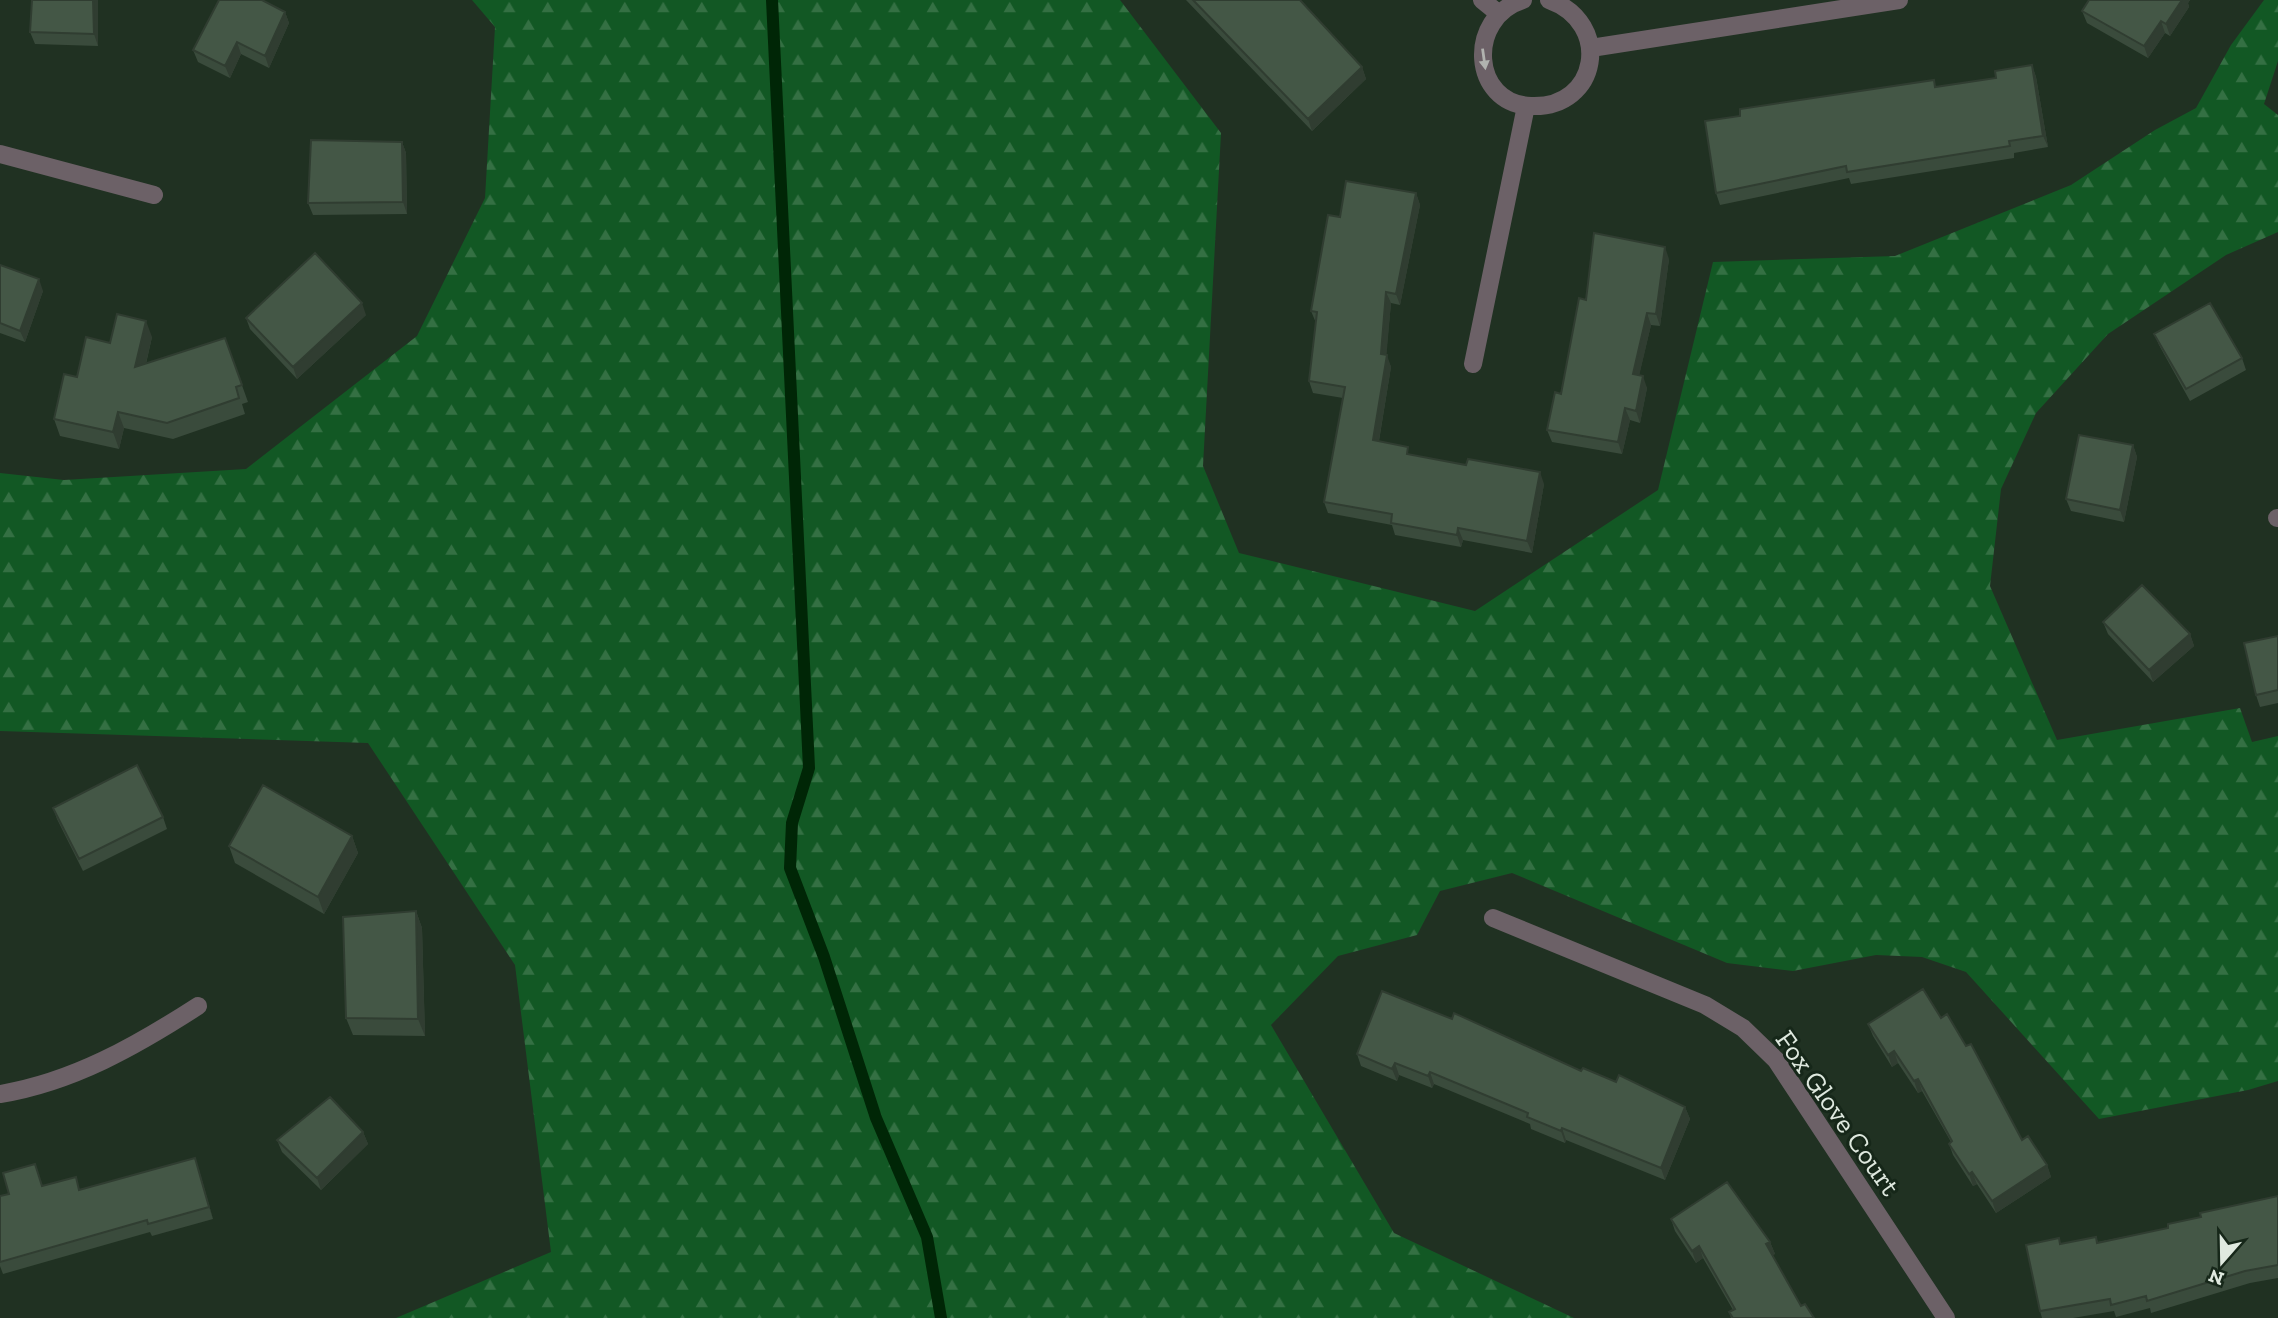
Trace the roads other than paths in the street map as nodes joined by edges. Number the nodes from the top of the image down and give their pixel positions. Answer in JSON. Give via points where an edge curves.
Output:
{"nodes":[{"id":1,"x":1482,"y":0,"type":"edge"},
{"id":2,"x":1523,"y":0,"type":"edge"},
{"id":3,"x":1549,"y":0,"type":"edge"},
{"id":4,"x":1899,"y":0,"type":"edge"},
{"id":5,"x":1498,"y":13,"type":"junction"},
{"id":6,"x":1591,"y":48,"type":"junction"},
{"id":7,"x":1526,"y":106,"type":"junction"},
{"id":8,"x":0,"y":154,"type":"edge"},
{"id":9,"x":154,"y":195,"type":"dead end"},
{"id":10,"x":1473,"y":364,"type":"dead end"},
{"id":11,"x":1493,"y":918,"type":"dead end"},
{"id":12,"x":198,"y":1006,"type":"dead end"},
{"id":13,"x":0,"y":1094,"type":"edge"},
{"id":14,"x":1946,"y":1318,"type":"edge"}],
"edges":[{"from":1,"to":5,"type":"street"},
{"from":2,"to":5,"type":"street"},
{"from":3,"to":6,"type":"street","via":[[1576,16]]},
{"from":4,"to":6,"type":"street"},
{"from":5,"to":7,"type":"street","one_way":true,"via":[[1482,43],[1482,60],[1497,90]]},
{"from":6,"to":7,"type":"street","via":[[1584,79],[1575,91],[1561,101]]},
{"from":7,"to":10,"type":"street"},
{"from":8,"to":9,"type":"street"},
{"from":11,"to":14,"type":"street","name":"Fox Glove Court","via":[[1704,1005],[1744,1028],[1776,1060]]},
{"from":12,"to":13,"type":"street","via":[[140,1043],[78,1073]]}]}
